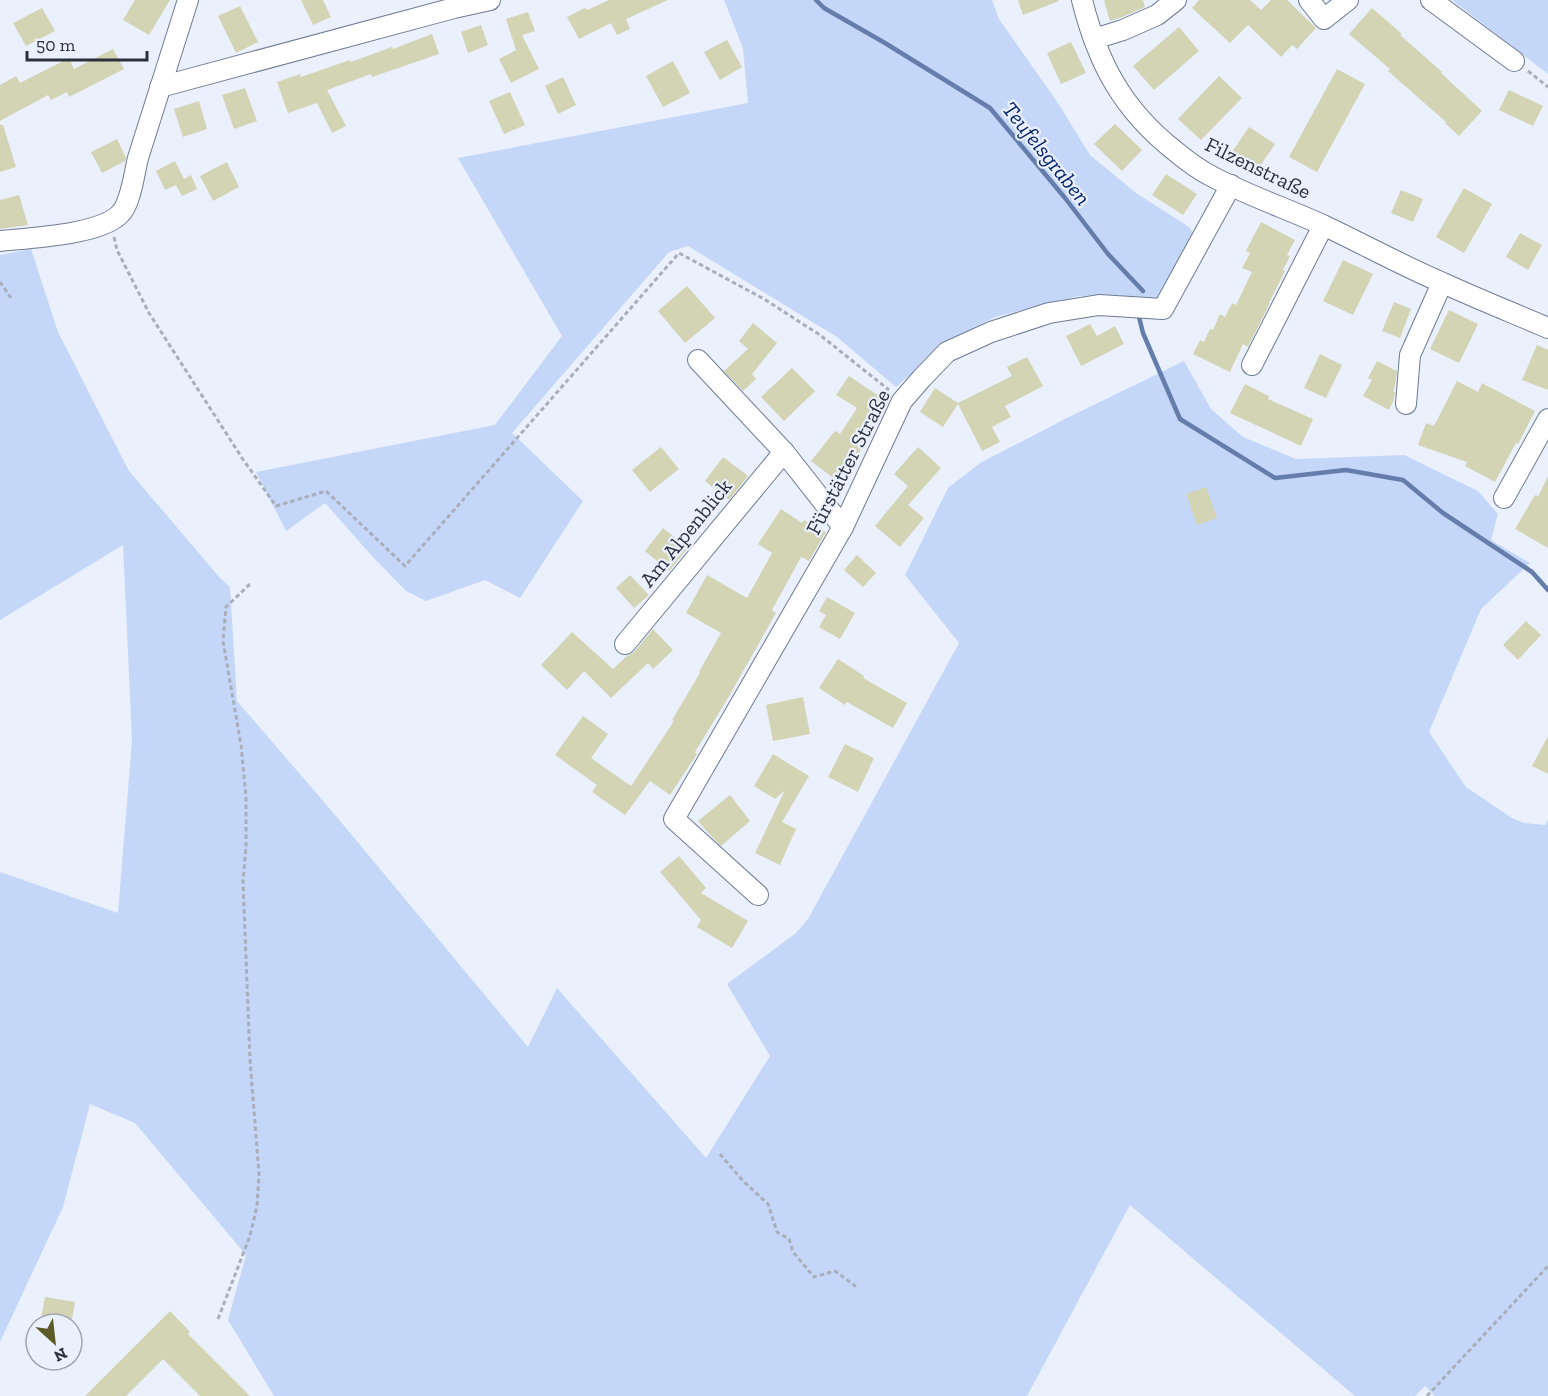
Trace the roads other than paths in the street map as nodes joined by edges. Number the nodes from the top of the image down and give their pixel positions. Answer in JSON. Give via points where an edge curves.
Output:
{"nodes":[{"id":1,"x":188,"y":0,"type":"edge"},
{"id":2,"x":490,"y":0,"type":"edge"},
{"id":3,"x":1082,"y":0,"type":"edge"},
{"id":4,"x":1176,"y":0,"type":"edge"},
{"id":5,"x":1309,"y":0,"type":"edge"},
{"id":6,"x":1348,"y":0,"type":"edge"},
{"id":7,"x":1431,"y":0,"type":"edge"},
{"id":8,"x":452,"y":4,"type":"edge"},
{"id":9,"x":1094,"y":39,"type":"junction"},
{"id":10,"x":1514,"y":61,"type":"road end"},
{"id":11,"x":160,"y":87,"type":"junction"},
{"id":12,"x":1231,"y":185,"type":"junction"},
{"id":13,"x":1323,"y":226,"type":"junction"},
{"id":14,"x":0,"y":241,"type":"edge"},
{"id":15,"x":1442,"y":283,"type":"junction"},
{"id":16,"x":1548,"y":328,"type":"edge"},
{"id":17,"x":698,"y":360,"type":"dead end"},
{"id":18,"x":1252,"y":365,"type":"dead end"},
{"id":19,"x":1406,"y":404,"type":"dead end"},
{"id":20,"x":1548,"y":419,"type":"edge"},
{"id":21,"x":784,"y":452,"type":"junction"},
{"id":22,"x":1504,"y":498,"type":"dead end"},
{"id":23,"x":843,"y":527,"type":"junction"},
{"id":24,"x":625,"y":644,"type":"dead end"},
{"id":25,"x":758,"y":895,"type":"dead end"}],
"edges":[{"from":1,"to":11,"type":"street"},
{"from":2,"to":8,"type":"street"},
{"from":3,"to":9,"type":"street","name":"Filzenstraße"},
{"from":4,"to":9,"type":"street","via":[[1157,15]]},
{"from":5,"to":6,"type":"street","via":[[1324,19]]},
{"from":7,"to":10,"type":"street"},
{"from":8,"to":11,"type":"street"},
{"from":9,"to":12,"type":"street","name":"Filzenstraße","via":[[1105,68],[1135,114],[1187,161]]},
{"from":11,"to":14,"type":"street","via":[[120,214],[78,232]]},
{"from":12,"to":13,"type":"street","name":"Filzenstraße"},
{"from":12,"to":23,"type":"street","name":"Fürstätter Straße","via":[[1163,309],[1099,305],[1048,313],[991,332],[948,352],[903,401]]},
{"from":13,"to":15,"type":"street","name":"Filzenstraße"},
{"from":13,"to":18,"type":"street","name":"Filzenstraße"},
{"from":15,"to":16,"type":"street","name":"Filzenstraße"},
{"from":15,"to":19,"type":"street","via":[[1410,355]]},
{"from":17,"to":21,"type":"street"},
{"from":20,"to":22,"type":"street"},
{"from":21,"to":23,"type":"street"},
{"from":21,"to":24,"type":"street","name":"Am Alpenblick"},
{"from":23,"to":25,"type":"street","name":"Fürstätter Straße","via":[[674,819]]}]}
